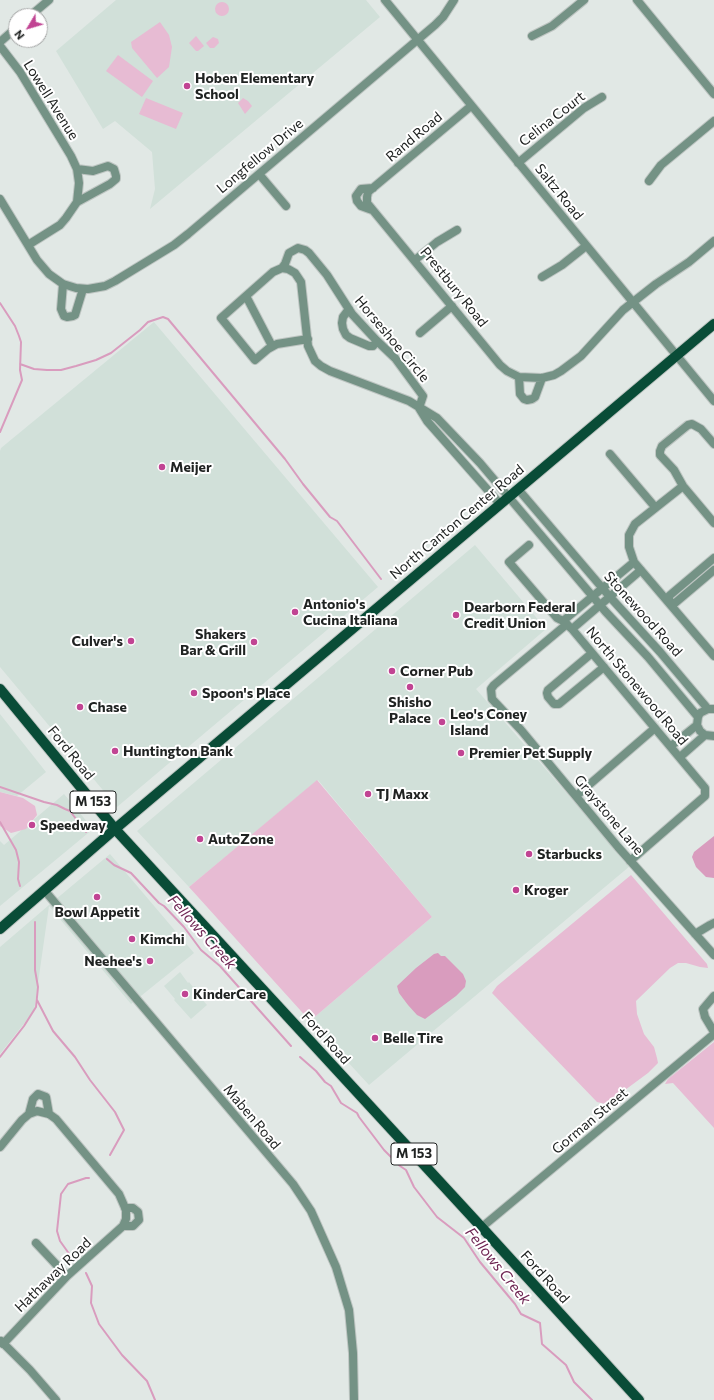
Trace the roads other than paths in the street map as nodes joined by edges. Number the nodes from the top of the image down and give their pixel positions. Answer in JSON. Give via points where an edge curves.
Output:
{"nodes":[{"id":1,"x":49,"y":0,"type":"edge"},
{"id":2,"x":385,"y":0,"type":"edge"},
{"id":3,"x":454,"y":0,"type":"edge"},
{"id":4,"x":584,"y":0,"type":"edge"},
{"id":5,"x":637,"y":0,"type":"edge"},
{"id":6,"x":40,"y":8,"type":"edge"},
{"id":7,"x":8,"y":35,"type":"edge"},
{"id":8,"x":532,"y":36,"type":"dead end"},
{"id":9,"x":418,"y":40,"type":"junction"},
{"id":10,"x":0,"y":42,"type":"edge"},
{"id":11,"x":0,"y":46,"type":"edge"},
{"id":12,"x":714,"y":94,"type":"edge"},
{"id":13,"x":602,"y":97,"type":"dead end"},
{"id":14,"x":471,"y":106,"type":"junction"},
{"id":15,"x":714,"y":122,"type":"edge"},
{"id":16,"x":518,"y":163,"type":"junction"},
{"id":17,"x":77,"y":169,"type":"junction"},
{"id":18,"x":259,"y":174,"type":"junction"},
{"id":19,"x":649,"y":181,"type":"dead end"},
{"id":20,"x":373,"y":188,"type":"junction"},
{"id":21,"x":356,"y":196,"type":"joint"},
{"id":22,"x":366,"y":197,"type":"joint"},
{"id":23,"x":0,"y":199,"type":"edge"},
{"id":24,"x":77,"y":202,"type":"junction"},
{"id":25,"x":286,"y":206,"type":"dead end"},
{"id":26,"x":372,"y":210,"type":"junction"},
{"id":27,"x":457,"y":230,"type":"dead end"},
{"id":28,"x":714,"y":241,"type":"edge"},
{"id":29,"x":28,"y":245,"type":"junction"},
{"id":30,"x":586,"y":246,"type":"junction"},
{"id":31,"x":415,"y":260,"type":"junction"},
{"id":32,"x":282,"y":268,"type":"junction"},
{"id":33,"x":542,"y":277,"type":"dead end"},
{"id":34,"x":64,"y":284,"type":"junction"},
{"id":35,"x":83,"y":289,"type":"junction"},
{"id":36,"x":246,"y":296,"type":"junction"},
{"id":37,"x":632,"y":303,"type":"junction"},
{"id":38,"x":452,"y":306,"type":"junction"},
{"id":39,"x":349,"y":309,"type":"junction"},
{"id":40,"x":714,"y":324,"type":"edge"},
{"id":41,"x":420,"y":333,"type":"dead end"},
{"id":42,"x":308,"y":339,"type":"junction"},
{"id":43,"x":377,"y":341,"type":"junction"},
{"id":44,"x":272,"y":346,"type":"junction"},
{"id":45,"x":676,"y":356,"type":"junction"},
{"id":46,"x":519,"y":377,"type":"junction"},
{"id":47,"x":542,"y":378,"type":"junction"},
{"id":48,"x":714,"y":401,"type":"edge"},
{"id":49,"x":420,"y":408,"type":"junction"},
{"id":50,"x":452,"y":434,"type":"junction"},
{"id":51,"x":444,"y":441,"type":"junction"},
{"id":52,"x":714,"y":444,"type":"edge"},
{"id":53,"x":610,"y":454,"type":"dead end"},
{"id":54,"x":489,"y":474,"type":"junction"},
{"id":55,"x":480,"y":481,"type":"junction"},
{"id":56,"x":683,"y":486,"type":"junction"},
{"id":57,"x":518,"y":489,"type":"junction"},
{"id":58,"x":508,"y":497,"type":"junction"},
{"id":59,"x":500,"y":504,"type":"junction"},
{"id":60,"x":655,"y":507,"type":"junction"},
{"id":61,"x":714,"y":523,"type":"edge"},
{"id":62,"x":558,"y":538,"type":"junction"},
{"id":63,"x":529,"y":544,"type":"dead end"},
{"id":64,"x":549,"y":546,"type":"junction"},
{"id":65,"x":714,"y":558,"type":"edge"},
{"id":66,"x":634,"y":562,"type":"junction"},
{"id":67,"x":642,"y":570,"type":"junction"},
{"id":68,"x":714,"y":570,"type":"edge"},
{"id":69,"x":602,"y":588,"type":"junction"},
{"id":70,"x":593,"y":596,"type":"junction"},
{"id":71,"x":610,"y":597,"type":"junction"},
{"id":72,"x":669,"y":602,"type":"junction"},
{"id":73,"x":600,"y":605,"type":"junction"},
{"id":74,"x":567,"y":625,"type":"junction"},
{"id":75,"x":592,"y":653,"type":"junction"},
{"id":76,"x":714,"y":656,"type":"edge"},
{"id":77,"x":604,"y":667,"type":"junction"},
{"id":78,"x":0,"y":689,"type":"edge"},
{"id":79,"x":711,"y":709,"type":"edge"},
{"id":80,"x":697,"y":721,"type":"junction"},
{"id":81,"x":655,"y":728,"type":"junction"},
{"id":82,"x":705,"y":736,"type":"junction"},
{"id":83,"x":714,"y":736,"type":"edge"},
{"id":84,"x":671,"y":746,"type":"junction"},
{"id":85,"x":680,"y":757,"type":"junction"},
{"id":86,"x":576,"y":796,"type":"junction"},
{"id":87,"x":115,"y":829,"type":"junction"},
{"id":88,"x":630,"y":861,"type":"junction"},
{"id":89,"x":45,"y":891,"type":"junction"},
{"id":90,"x":714,"y":924,"type":"edge"},
{"id":91,"x":0,"y":929,"type":"edge"},
{"id":92,"x":695,"y":934,"type":"junction"},
{"id":93,"x":714,"y":955,"type":"edge"},
{"id":94,"x":714,"y":996,"type":"edge"},
{"id":95,"x":714,"y":1033,"type":"edge"},
{"id":96,"x":29,"y":1114,"type":"junction"},
{"id":97,"x":49,"y":1114,"type":"junction"},
{"id":98,"x":0,"y":1147,"type":"edge"},
{"id":99,"x":125,"y":1208,"type":"junction"},
{"id":100,"x":123,"y":1226,"type":"junction"},
{"id":101,"x":482,"y":1227,"type":"junction"},
{"id":102,"x":36,"y":1243,"type":"dead end"},
{"id":103,"x":67,"y":1276,"type":"junction"},
{"id":104,"x":2,"y":1342,"type":"edge"},
{"id":105,"x":56,"y":1400,"type":"edge"},
{"id":106,"x":354,"y":1400,"type":"edge"},
{"id":107,"x":639,"y":1400,"type":"edge"}],
"edges":[{"from":1,"to":6,"type":"street"},
{"from":2,"to":9,"type":"street","name":"Saltz Road"},
{"from":3,"to":9,"type":"street","name":"Longfellow Drive","via":[[443,17]]},
{"from":4,"to":8,"type":"street","via":[[552,26]]},
{"from":5,"to":12,"type":"street"},
{"from":7,"to":10,"type":"street"},
{"from":9,"to":14,"type":"street","name":"Saltz Road"},
{"from":9,"to":18,"type":"street","name":"Longfellow Drive"},
{"from":11,"to":17,"type":"street","name":"Lowell Avenue","via":[[20,72]]},
{"from":13,"to":16,"type":"street","name":"Celina Court","via":[[584,108]]},
{"from":14,"to":16,"type":"street","name":"Saltz Road"},
{"from":14,"to":20,"type":"street","name":"Rand Road"},
{"from":15,"to":19,"type":"street","via":[[662,164]]},
{"from":16,"to":30,"type":"street","name":"Saltz Road"},
{"from":17,"to":24,"type":"street","name":"Lowell Avenue"},
{"from":17,"to":24,"type":"street","name":"Lowell Avenue","via":[[93,171],[108,166],[114,169],[116,176],[110,184]]},
{"from":18,"to":25,"type":"street"},
{"from":18,"to":35,"type":"street","name":"Longfellow Drive","via":[[174,245],[106,286]]},
{"from":20,"to":21,"type":"street","name":"Rand Road","via":[[361,190]]},
{"from":20,"to":22,"type":"street","name":"Rand Road"},
{"from":21,"to":26,"type":"street","name":"Prestbury Road","via":[[361,206]]},
{"from":22,"to":26,"type":"street","name":"Prestbury Road"},
{"from":23,"to":29,"type":"street"},
{"from":24,"to":29,"type":"street","name":"Lowell Avenue","via":[[60,225]]},
{"from":26,"to":31,"type":"street","name":"Prestbury Road"},
{"from":27,"to":31,"type":"street"},
{"from":28,"to":37,"type":"street"},
{"from":29,"to":34,"type":"street","via":[[44,269]]},
{"from":30,"to":33,"type":"street"},
{"from":30,"to":37,"type":"street","name":"Saltz Road"},
{"from":31,"to":38,"type":"street","name":"Prestbury Road"},
{"from":32,"to":36,"type":"street","via":[[273,272]]},
{"from":32,"to":39,"type":"street","name":"Horseshoe Circle","via":[[291,251],[298,248],[305,250],[327,275]]},
{"from":32,"to":42,"type":"street","name":"Horseshoe Circle","via":[[295,273],[302,282]]},
{"from":34,"to":35,"type":"street"},
{"from":34,"to":35,"type":"street","via":[[61,309],[67,317],[75,314]]},
{"from":36,"to":44,"type":"street"},
{"from":36,"to":44,"type":"street","via":[[220,318],[256,360]]},
{"from":37,"to":45,"type":"street","name":"Saltz Road"},
{"from":37,"to":47,"type":"street","via":[[616,316],[576,360],[554,375]]},
{"from":38,"to":41,"type":"street"},
{"from":38,"to":46,"type":"street","name":"Prestbury Road","via":[[500,365]]},
{"from":39,"to":43,"type":"street","name":"Horseshoe Circle"},
{"from":39,"to":43,"type":"street","via":[[342,323],[346,335],[369,346],[373,346]]},
{"from":40,"to":45,"type":"main road","name":"North Canton Center Road"},
{"from":42,"to":44,"type":"street"},
{"from":42,"to":49,"type":"street","name":"Horseshoe Circle","via":[[311,354],[321,366],[400,397]]},
{"from":43,"to":49,"type":"street","name":"Horseshoe Circle","via":[[395,358],[423,396]]},
{"from":45,"to":48,"type":"street","name":"Saltz Road"},
{"from":45,"to":57,"type":"main road","name":"North Canton Center Road"},
{"from":46,"to":47,"type":"street","name":"Prestbury Road"},
{"from":46,"to":47,"type":"street","via":[[520,394],[527,400],[535,397]]},
{"from":49,"to":50,"type":"street","name":"Horseshoe Circle","via":[[437,418]]},
{"from":49,"to":51,"type":"street","name":"Horseshoe Circle"},
{"from":50,"to":51,"type":"street"},
{"from":50,"to":54,"type":"street","name":"Horseshoe Circle"},
{"from":51,"to":55,"type":"street","name":"Horseshoe Circle"},
{"from":52,"to":56,"type":"street","via":[[692,424],[660,448],[660,455],[674,470]]},
{"from":53,"to":60,"type":"street"},
{"from":54,"to":55,"type":"street"},
{"from":54,"to":58,"type":"street","name":"Horseshoe Circle"},
{"from":55,"to":59,"type":"street","name":"Horseshoe Circle"},
{"from":56,"to":60,"type":"street"},
{"from":56,"to":61,"type":"street"},
{"from":57,"to":58,"type":"main road","name":"North Canton Center Road"},
{"from":57,"to":62,"type":"street","name":"Stonewood Road"},
{"from":58,"to":59,"type":"main road","name":"North Canton Center Road"},
{"from":58,"to":64,"type":"street","name":"Stonewood Road"},
{"from":59,"to":87,"type":"main road","name":"North Canton Center Road"},
{"from":60,"to":66,"type":"street","via":[[635,524],[629,535],[629,548]]},
{"from":62,"to":64,"type":"street"},
{"from":62,"to":69,"type":"street","name":"Stonewood Road"},
{"from":63,"to":74,"type":"street","name":"North Stonewood Road","via":[[509,562],[557,618]]},
{"from":64,"to":70,"type":"street","name":"Stonewood Road"},
{"from":65,"to":72,"type":"street","via":[[668,596]]},
{"from":66,"to":67,"type":"street"},
{"from":66,"to":69,"type":"street"},
{"from":67,"to":71,"type":"street"},
{"from":67,"to":72,"type":"street"},
{"from":68,"to":72,"type":"street","via":[[674,603]]},
{"from":69,"to":70,"type":"street"},
{"from":69,"to":71,"type":"street","name":"Stonewood Road"},
{"from":70,"to":73,"type":"street","name":"Stonewood Road"},
{"from":70,"to":74,"type":"street"},
{"from":71,"to":73,"type":"street"},
{"from":71,"to":79,"type":"street","name":"Stonewood Road"},
{"from":72,"to":76,"type":"street"},
{"from":73,"to":74,"type":"street"},
{"from":73,"to":80,"type":"street","name":"Stonewood Road","via":[[648,657]]},
{"from":74,"to":75,"type":"street","name":"North Stonewood Road"},
{"from":74,"to":86,"type":"street","name":"Graystone Lane","via":[[491,689],[492,699]]},
{"from":75,"to":77,"type":"street","name":"North Stonewood Road"},
{"from":75,"to":77,"type":"street","via":[[548,690],[548,697],[554,704],[559,704]]},
{"from":77,"to":81,"type":"street","name":"North Stonewood Road"},
{"from":78,"to":87,"type":"main road","name":"Ford Road","number":"M 153"},
{"from":79,"to":80,"type":"street","via":[[704,711]]},
{"from":80,"to":82,"type":"street","name":"Stonewood Road","via":[[700,731]]},
{"from":80,"to":84,"type":"street"},
{"from":81,"to":84,"type":"street","name":"North Stonewood Road"},
{"from":81,"to":86,"type":"street"},
{"from":82,"to":83,"type":"street"},
{"from":82,"to":85,"type":"street"},
{"from":84,"to":85,"type":"street","name":"North Stonewood Road"},
{"from":85,"to":88,"type":"street","name":"North Stonewood Road","via":[[706,788],[705,796]]},
{"from":86,"to":88,"type":"street","name":"Graystone Lane"},
{"from":87,"to":89,"type":"main road","name":"North Canton Center Road"},
{"from":87,"to":101,"type":"main road","name":"Ford Road","number":"M 153"},
{"from":88,"to":92,"type":"street","name":"Graystone Lane"},
{"from":89,"to":91,"type":"main road","name":"North Canton Center Road"},
{"from":89,"to":106,"type":"street","name":"Maben Road","via":[[292,1184],[311,1211],[336,1268],[348,1310],[354,1353]]},
{"from":90,"to":92,"type":"street"},
{"from":92,"to":93,"type":"street","name":"Graystone Lane"},
{"from":94,"to":95,"type":"street","name":"Gorman Street","via":[[703,1009]]},
{"from":95,"to":101,"type":"street","name":"Gorman Street"},
{"from":96,"to":97,"type":"street","name":"Hathaway Road","via":[[40,1111]]},
{"from":96,"to":97,"type":"street","name":"Hathaway Road","via":[[33,1099],[38,1094],[46,1097]]},
{"from":96,"to":98,"type":"street"},
{"from":97,"to":99,"type":"street","name":"Hathaway Road","via":[[119,1194]]},
{"from":99,"to":100,"type":"street","via":[[126,1219]]},
{"from":99,"to":100,"type":"street","name":"Hathaway Road","via":[[133,1208],[138,1212],[140,1220],[133,1226]]},
{"from":100,"to":103,"type":"street","name":"Hathaway Road"},
{"from":101,"to":107,"type":"main road","name":"Ford Road","number":"M 153"},
{"from":102,"to":103,"type":"street"},
{"from":103,"to":104,"type":"street","name":"Hathaway Road"},
{"from":104,"to":105,"type":"street"}]}
